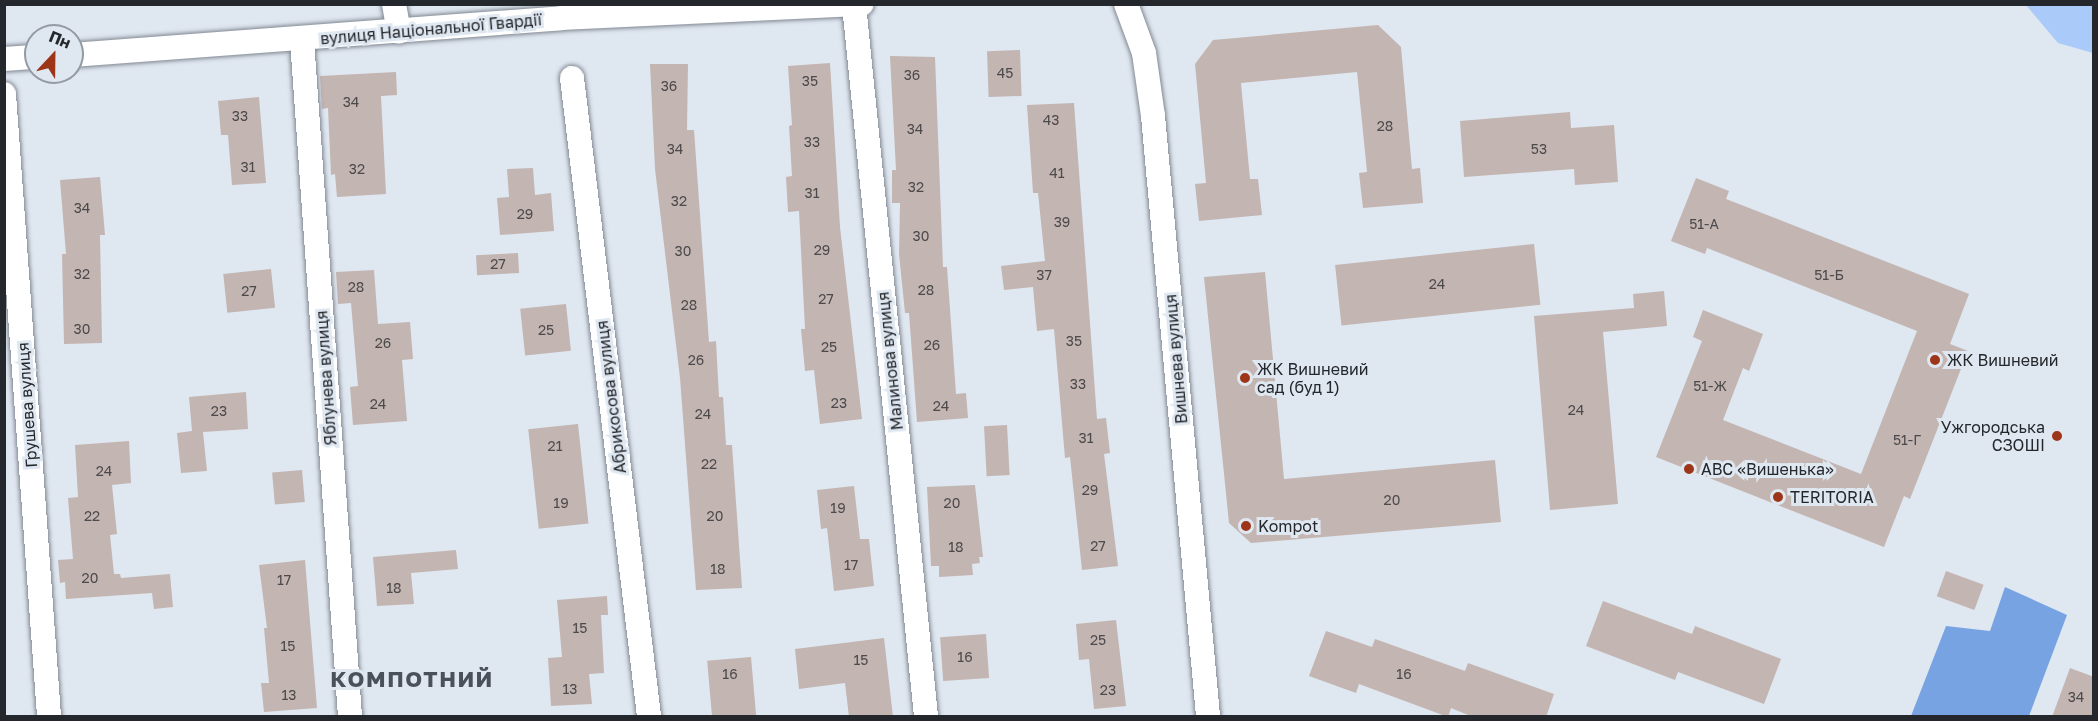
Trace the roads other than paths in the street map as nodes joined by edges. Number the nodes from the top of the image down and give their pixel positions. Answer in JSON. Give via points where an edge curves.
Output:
{"nodes":[{"id":1,"x":394,"y":4,"type":"edge"},
{"id":2,"x":862,"y":4,"type":"edge"},
{"id":3,"x":1126,"y":4,"type":"edge"},
{"id":4,"x":854,"y":5,"type":"edge"},
{"id":5,"x":399,"y":32,"type":"junction"},
{"id":6,"x":302,"y":40,"type":"junction"},
{"id":7,"x":84,"y":54,"type":"edge"},
{"id":8,"x":24,"y":58,"type":"edge"},
{"id":9,"x":4,"y":59,"type":"edge"},
{"id":10,"x":572,"y":78,"type":"dead end"},
{"id":11,"x":4,"y":94,"type":"edge"},
{"id":12,"x":49,"y":717,"type":"edge"},
{"id":13,"x":350,"y":717,"type":"edge"},
{"id":14,"x":649,"y":717,"type":"edge"},
{"id":15,"x":926,"y":717,"type":"edge"},
{"id":16,"x":1208,"y":717,"type":"edge"}],
"edges":[{"from":1,"to":5,"type":"street"},
{"from":2,"to":4,"type":"street","name":"вулиця Національної Гвардії"},
{"from":3,"to":16,"type":"street","name":"Вишнева вулиця","via":[[1144,53],[1153,116]]},
{"from":4,"to":5,"type":"street","name":"вулиця Національної Гвардії","via":[[562,18]]},
{"from":4,"to":15,"type":"street","name":"Малинова вулиця"},
{"from":5,"to":6,"type":"street","name":"вулиця Національної Гвардії"},
{"from":6,"to":7,"type":"street","name":"вулиця Національної Гвардії"},
{"from":6,"to":13,"type":"street","name":"Яблунева вулиця"},
{"from":8,"to":9,"type":"street"},
{"from":10,"to":14,"type":"street","name":"Абрикосова вулиця"},
{"from":11,"to":12,"type":"street","name":"Грушева вулиця"}]}
